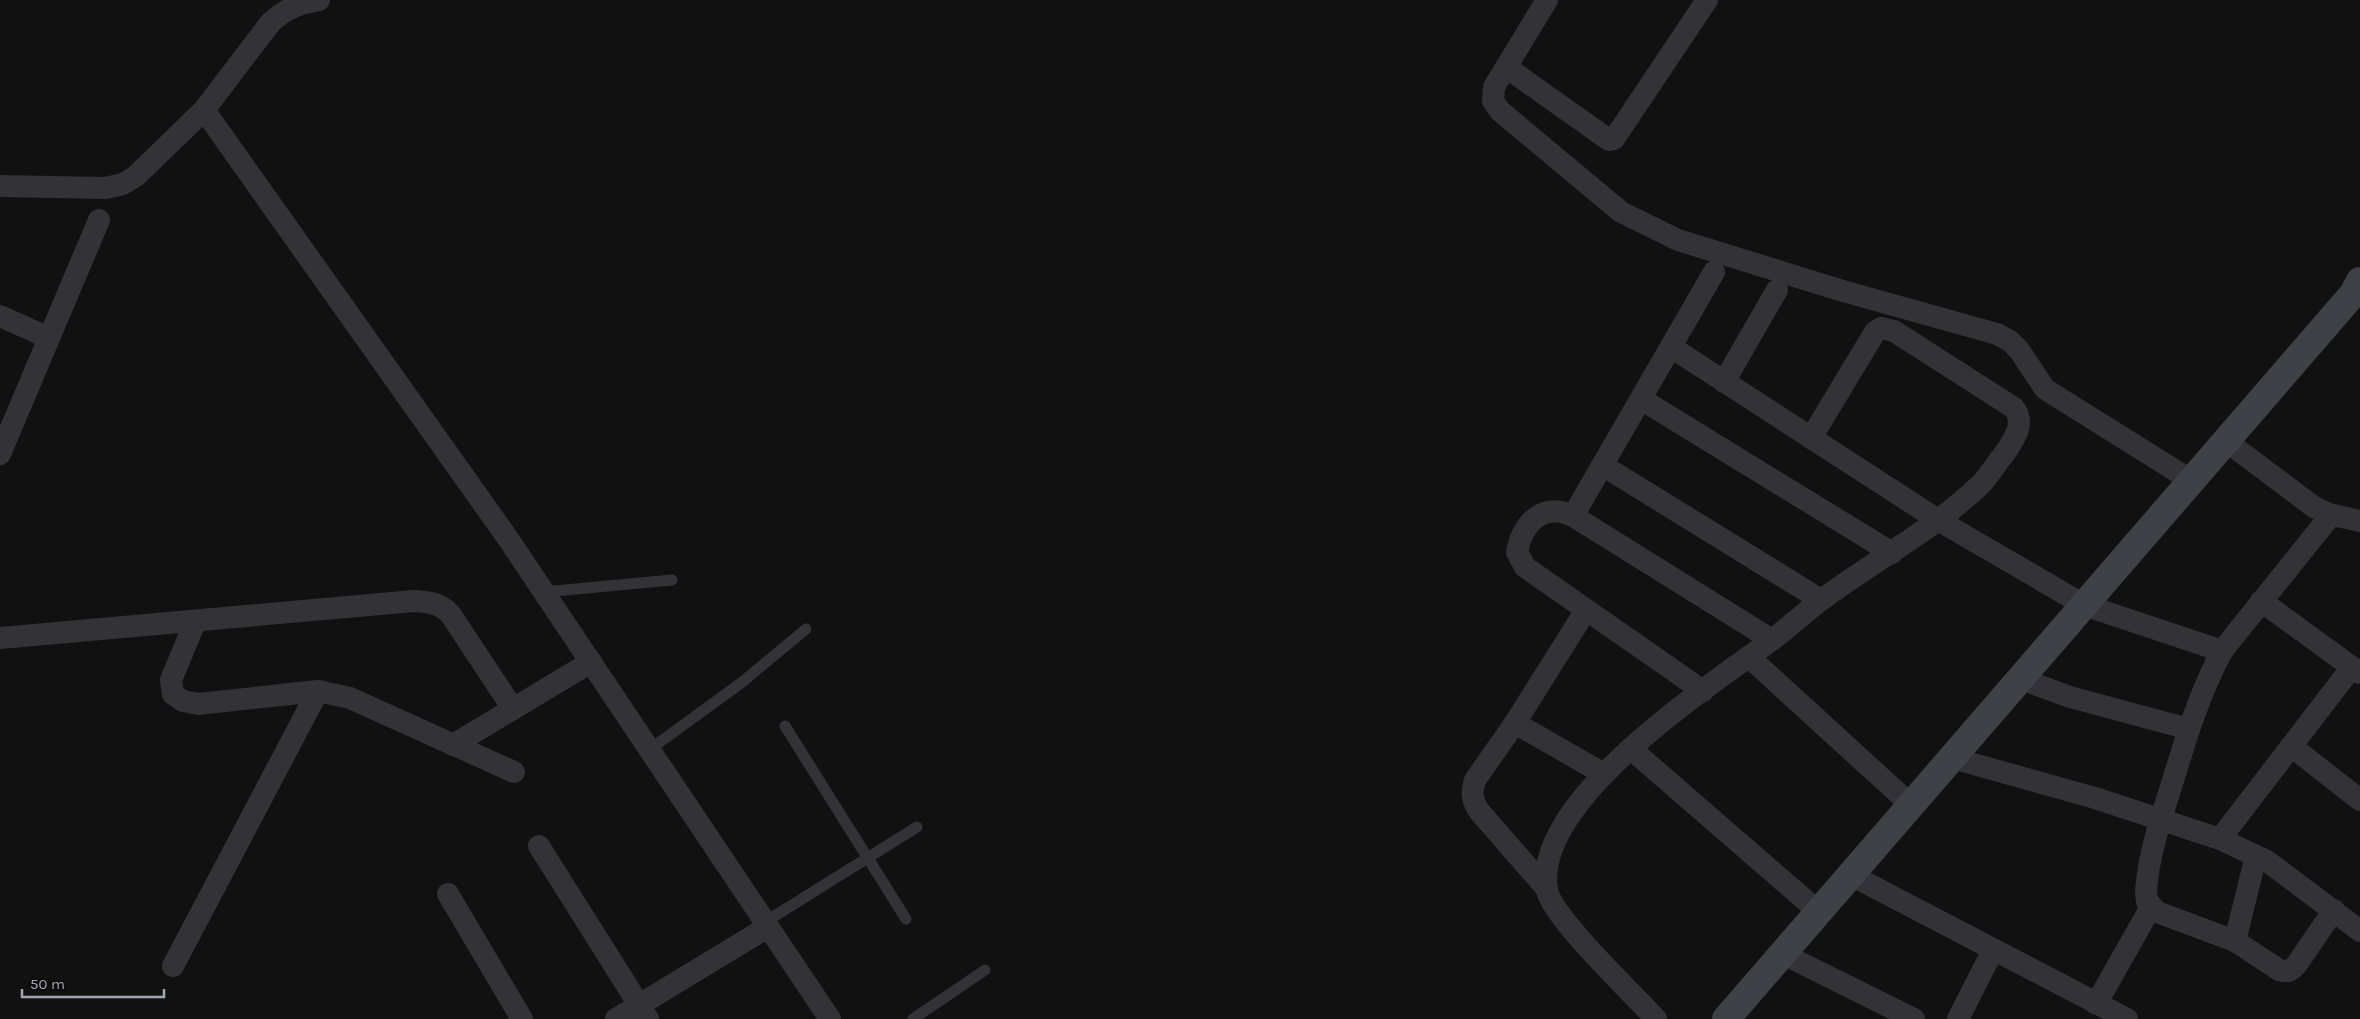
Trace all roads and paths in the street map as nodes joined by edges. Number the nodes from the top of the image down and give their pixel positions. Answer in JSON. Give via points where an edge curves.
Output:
{"nodes":[{"id":1,"x":319,"y":0,"type":"edge"},
{"id":2,"x":1547,"y":0,"type":"edge"},
{"id":3,"x":1706,"y":0,"type":"edge"},
{"id":4,"x":1506,"y":67,"type":"junction"},
{"id":5,"x":204,"y":110,"type":"junction"},
{"id":6,"x":0,"y":186,"type":"edge"},
{"id":7,"x":99,"y":220,"type":"dead end"},
{"id":8,"x":1714,"y":272,"type":"dead end"},
{"id":9,"x":2360,"y":281,"type":"edge"},
{"id":10,"x":1777,"y":290,"type":"dead end"},
{"id":11,"x":0,"y":316,"type":"edge"},
{"id":12,"x":49,"y":338,"type":"junction"},
{"id":13,"x":1670,"y":347,"type":"junction"},
{"id":14,"x":1724,"y":382,"type":"junction"},
{"id":15,"x":1641,"y":398,"type":"junction"},
{"id":16,"x":1811,"y":438,"type":"junction"},
{"id":17,"x":2226,"y":441,"type":"junction"},
{"id":18,"x":2,"y":443,"type":"edge"},
{"id":19,"x":1602,"y":465,"type":"junction"},
{"id":20,"x":2192,"y":481,"type":"junction"},
{"id":21,"x":2330,"y":514,"type":"junction"},
{"id":22,"x":1573,"y":516,"type":"junction"},
{"id":23,"x":1938,"y":520,"type":"junction"},
{"id":24,"x":2360,"y":521,"type":"edge"},
{"id":25,"x":2360,"y":538,"type":"edge"},
{"id":26,"x":1892,"y":553,"type":"junction"},
{"id":27,"x":672,"y":580,"type":"dead end"},
{"id":28,"x":544,"y":592,"type":"junction"},
{"id":29,"x":1821,"y":600,"type":"junction"},
{"id":30,"x":2260,"y":602,"type":"junction"},
{"id":31,"x":2084,"y":605,"type":"junction"},
{"id":32,"x":1586,"y":610,"type":"junction"},
{"id":33,"x":195,"y":622,"type":"junction"},
{"id":34,"x":806,"y":629,"type":"dead end"},
{"id":35,"x":0,"y":638,"type":"edge"},
{"id":36,"x":1772,"y":640,"type":"junction"},
{"id":37,"x":2222,"y":651,"type":"junction"},
{"id":38,"x":1749,"y":657,"type":"junction"},
{"id":39,"x":590,"y":662,"type":"junction"},
{"id":40,"x":2356,"y":670,"type":"edge"},
{"id":41,"x":2021,"y":679,"type":"junction"},
{"id":42,"x":318,"y":691,"type":"junction"},
{"id":43,"x":1703,"y":691,"type":"junction"},
{"id":44,"x":513,"y":708,"type":"junction"},
{"id":45,"x":1515,"y":723,"type":"junction"},
{"id":46,"x":785,"y":726,"type":"dead end"},
{"id":47,"x":2189,"y":729,"type":"junction"},
{"id":48,"x":453,"y":744,"type":"junction"},
{"id":49,"x":2291,"y":746,"type":"junction"},
{"id":50,"x":1631,"y":749,"type":"junction"},
{"id":51,"x":649,"y":750,"type":"junction"},
{"id":52,"x":1952,"y":758,"type":"junction"},
{"id":53,"x":514,"y":772,"type":"dead end"},
{"id":54,"x":1604,"y":774,"type":"junction"},
{"id":55,"x":2360,"y":800,"type":"edge"},
{"id":56,"x":1911,"y":806,"type":"junction"},
{"id":57,"x":2161,"y":819,"type":"junction"},
{"id":58,"x":917,"y":827,"type":"dead end"},
{"id":59,"x":2220,"y":839,"type":"junction"},
{"id":60,"x":539,"y":846,"type":"dead end"},
{"id":61,"x":2256,"y":856,"type":"junction"},
{"id":62,"x":867,"y":858,"type":"junction"},
{"id":63,"x":1851,"y":874,"type":"junction"},
{"id":64,"x":1547,"y":889,"type":"junction"},
{"id":65,"x":448,"y":894,"type":"dead end"},
{"id":66,"x":2151,"y":907,"type":"junction"},
{"id":67,"x":2334,"y":910,"type":"junction"},
{"id":68,"x":1819,"y":912,"type":"junction"},
{"id":69,"x":906,"y":919,"type":"dead end"},
{"id":70,"x":766,"y":924,"type":"junction"},
{"id":71,"x":2360,"y":931,"type":"edge"},
{"id":72,"x":2236,"y":941,"type":"junction"},
{"id":73,"x":1993,"y":950,"type":"junction"},
{"id":74,"x":1783,"y":954,"type":"junction"},
{"id":75,"x":173,"y":966,"type":"dead end"},
{"id":76,"x":985,"y":970,"type":"dead end"},
{"id":77,"x":2096,"y":1004,"type":"junction"},
{"id":78,"x":644,"y":1012,"type":"edge"},
{"id":79,"x":522,"y":1019,"type":"edge"},
{"id":80,"x":616,"y":1019,"type":"edge"},
{"id":81,"x":830,"y":1019,"type":"edge"},
{"id":82,"x":913,"y":1019,"type":"edge"},
{"id":83,"x":1656,"y":1019,"type":"edge"},
{"id":84,"x":1726,"y":1019,"type":"edge"},
{"id":85,"x":1914,"y":1019,"type":"edge"},
{"id":86,"x":1958,"y":1019,"type":"edge"},
{"id":87,"x":2126,"y":1019,"type":"edge"}],
"edges":[{"from":1,"to":5,"type":"street","via":[[300,3],[271,22]]},
{"from":2,"to":4,"type":"street"},
{"from":3,"to":4,"type":"street","via":[[1614,139],[1609,140]]},
{"from":4,"to":20,"type":"street","via":[[1494,87],[1493,101],[1500,112],[1620,212],[1678,240],[1997,334],[2020,350],[2045,389]]},
{"from":5,"to":6,"type":"street","via":[[136,176],[122,184],[106,188]]},
{"from":5,"to":28,"type":"street"},
{"from":7,"to":12,"type":"street"},
{"from":8,"to":13,"type":"street"},
{"from":9,"to":17,"type":"street","via":[[2353,294]]},
{"from":10,"to":14,"type":"street"},
{"from":11,"to":12,"type":"street"},
{"from":12,"to":18,"type":"street"},
{"from":13,"to":14,"type":"street"},
{"from":13,"to":15,"type":"street"},
{"from":14,"to":16,"type":"street"},
{"from":15,"to":19,"type":"street"},
{"from":15,"to":26,"type":"street"},
{"from":16,"to":23,"type":"street"},
{"from":16,"to":23,"type":"street","via":[[1875,332],[1882,328],[1894,331],[2014,408],[2020,415],[2020,426],[2011,444],[1981,484]]},
{"from":17,"to":20,"type":"street"},
{"from":17,"to":21,"type":"street","via":[[2314,507]]},
{"from":19,"to":22,"type":"street"},
{"from":19,"to":29,"type":"street"},
{"from":20,"to":31,"type":"street"},
{"from":21,"to":24,"type":"street"},
{"from":21,"to":25,"type":"street"},
{"from":21,"to":30,"type":"street"},
{"from":22,"to":32,"type":"street","via":[[1562,511],[1542,512],[1519,540],[1517,552],[1532,573]]},
{"from":22,"to":36,"type":"street"},
{"from":23,"to":26,"type":"street"},
{"from":23,"to":31,"type":"street"},
{"from":26,"to":29,"type":"street"},
{"from":27,"to":28,"type":"lane"},
{"from":28,"to":39,"type":"street"},
{"from":29,"to":36,"type":"street"},
{"from":30,"to":37,"type":"street"},
{"from":30,"to":40,"type":"street"},
{"from":31,"to":37,"type":"street"},
{"from":31,"to":41,"type":"street"},
{"from":32,"to":43,"type":"street"},
{"from":32,"to":45,"type":"street"},
{"from":33,"to":35,"type":"street"},
{"from":33,"to":42,"type":"street","via":[[171,680],[173,694],[183,701],[198,704]]},
{"from":33,"to":44,"type":"street","via":[[430,602],[451,615]]},
{"from":34,"to":51,"type":"lane","via":[[741,683]]},
{"from":36,"to":38,"type":"street"},
{"from":37,"to":47,"type":"street","via":[[2209,674]]},
{"from":38,"to":43,"type":"street"},
{"from":38,"to":56,"type":"street"},
{"from":39,"to":44,"type":"street"},
{"from":39,"to":51,"type":"street"},
{"from":40,"to":49,"type":"street"},
{"from":41,"to":47,"type":"street","via":[[2070,697]]},
{"from":41,"to":52,"type":"street"},
{"from":42,"to":48,"type":"street","via":[[350,698]]},
{"from":42,"to":75,"type":"street"},
{"from":43,"to":50,"type":"street"},
{"from":44,"to":48,"type":"street"},
{"from":45,"to":54,"type":"street"},
{"from":45,"to":64,"type":"street","via":[[1475,780],[1472,796],[1480,811]]},
{"from":46,"to":62,"type":"lane"},
{"from":47,"to":57,"type":"street"},
{"from":48,"to":53,"type":"street"},
{"from":49,"to":55,"type":"street"},
{"from":49,"to":59,"type":"street"},
{"from":50,"to":54,"type":"street"},
{"from":50,"to":68,"type":"street"},
{"from":51,"to":70,"type":"street"},
{"from":52,"to":56,"type":"street"},
{"from":52,"to":57,"type":"street"},
{"from":54,"to":64,"type":"street","via":[[1583,797],[1562,829],[1551,852]]},
{"from":56,"to":63,"type":"street"},
{"from":57,"to":59,"type":"street"},
{"from":57,"to":66,"type":"street","via":[[2146,882],[2147,900]]},
{"from":58,"to":62,"type":"lane"},
{"from":59,"to":61,"type":"street"},
{"from":60,"to":78,"type":"street"},
{"from":61,"to":67,"type":"street"},
{"from":61,"to":72,"type":"street"},
{"from":62,"to":69,"type":"lane"},
{"from":62,"to":70,"type":"lane"},
{"from":63,"to":68,"type":"street"},
{"from":63,"to":73,"type":"street"},
{"from":64,"to":83,"type":"street","via":[[1550,900],[1563,919]]},
{"from":65,"to":79,"type":"street"},
{"from":66,"to":72,"type":"street","via":[[2168,917]]},
{"from":66,"to":77,"type":"street"},
{"from":67,"to":71,"type":"street"},
{"from":67,"to":72,"type":"street","via":[[2292,970],[2286,972]]},
{"from":68,"to":74,"type":"street"},
{"from":70,"to":78,"type":"street"},
{"from":70,"to":81,"type":"street"},
{"from":73,"to":77,"type":"street"},
{"from":73,"to":86,"type":"street"},
{"from":74,"to":84,"type":"street"},
{"from":74,"to":85,"type":"street"},
{"from":76,"to":82,"type":"lane"},
{"from":77,"to":87,"type":"street"},
{"from":78,"to":80,"type":"street"}]}
